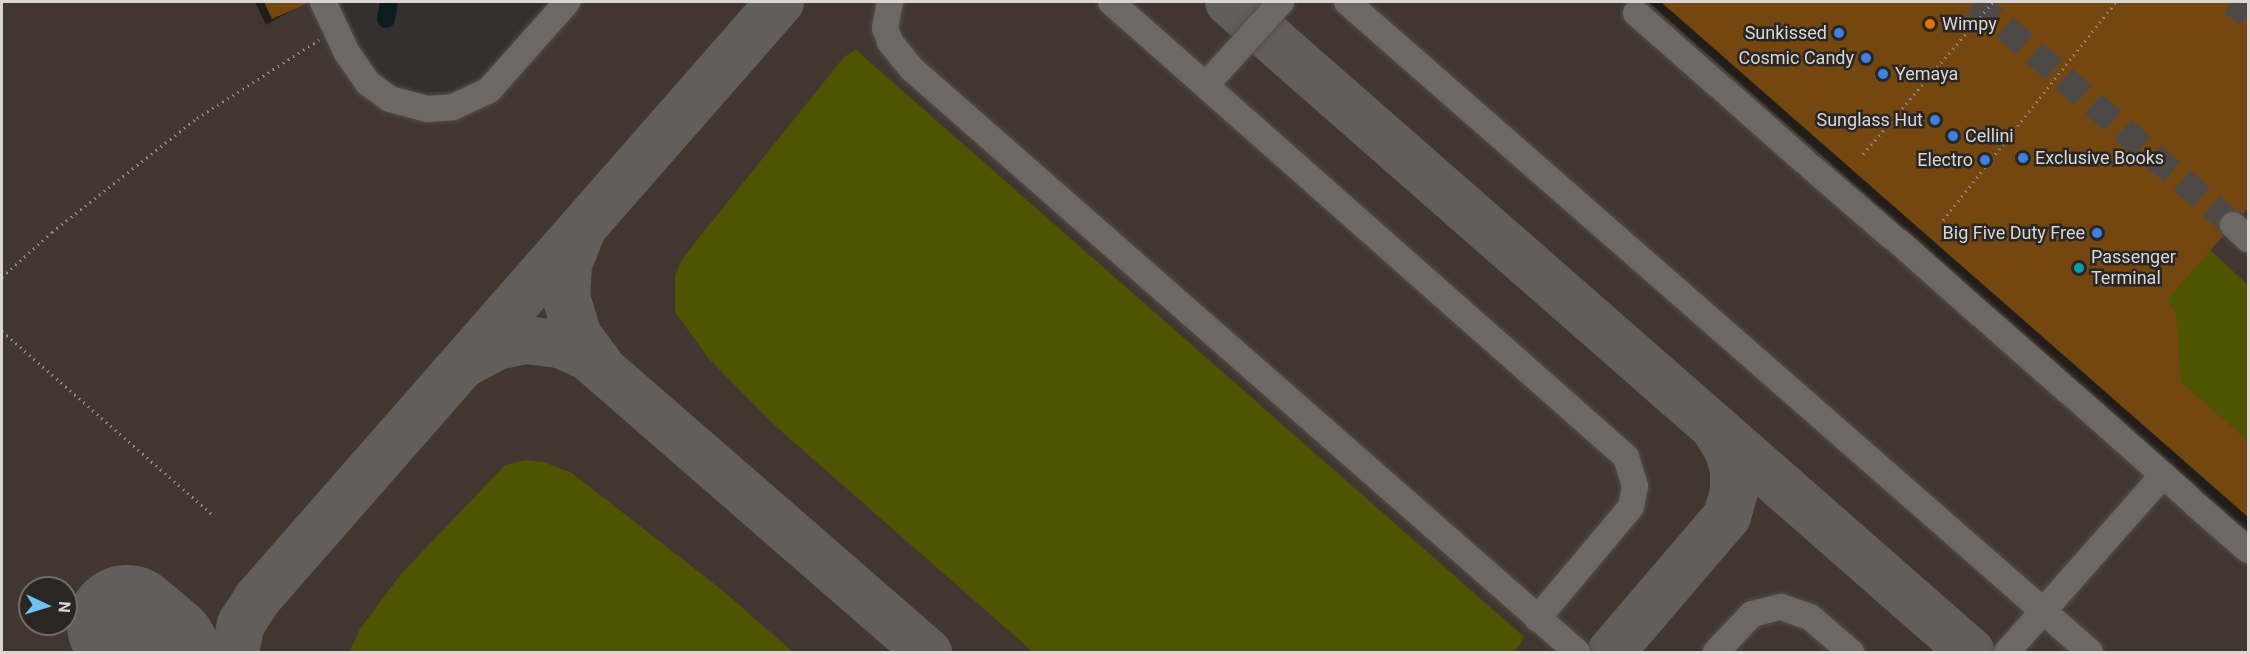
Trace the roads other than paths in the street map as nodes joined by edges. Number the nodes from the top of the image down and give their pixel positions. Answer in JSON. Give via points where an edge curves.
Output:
{"nodes":[{"id":1,"x":323,"y":2,"type":"edge"},
{"id":2,"x":567,"y":2,"type":"edge"},
{"id":3,"x":890,"y":2,"type":"edge"},
{"id":4,"x":1111,"y":2,"type":"edge"},
{"id":5,"x":1281,"y":2,"type":"edge"},
{"id":6,"x":1347,"y":2,"type":"edge"},
{"id":7,"x":1630,"y":7,"type":"edge"},
{"id":8,"x":1206,"y":85,"type":"junction"},
{"id":9,"x":2163,"y":475,"type":"junction"},
{"id":10,"x":2248,"y":550,"type":"edge"},
{"id":11,"x":2043,"y":612,"type":"junction"},
{"id":12,"x":1537,"y":618,"type":"junction"},
{"id":13,"x":1577,"y":652,"type":"edge"},
{"id":14,"x":1716,"y":652,"type":"edge"},
{"id":15,"x":1851,"y":652,"type":"edge"},
{"id":16,"x":2007,"y":652,"type":"edge"},
{"id":17,"x":2090,"y":652,"type":"edge"}],
"edges":[{"from":1,"to":2,"type":"lane","via":[[357,71],[378,91],[413,107],[446,107],[470,101],[489,90]]},
{"from":3,"to":12,"type":"lane","via":[[885,28],[890,42],[913,70]]},
{"from":4,"to":8,"type":"lane"},
{"from":5,"to":8,"type":"lane"},
{"from":6,"to":11,"type":"lane"},
{"from":7,"to":9,"type":"lane"},
{"from":8,"to":12,"type":"lane","via":[[1619,448],[1631,466],[1635,486],[1627,515]]},
{"from":9,"to":10,"type":"lane"},
{"from":9,"to":11,"type":"lane"},
{"from":11,"to":16,"type":"lane"},
{"from":11,"to":17,"type":"lane"},
{"from":12,"to":13,"type":"lane"},
{"from":14,"to":15,"type":"lane","via":[[1752,614],[1781,607],[1810,617]]}]}
